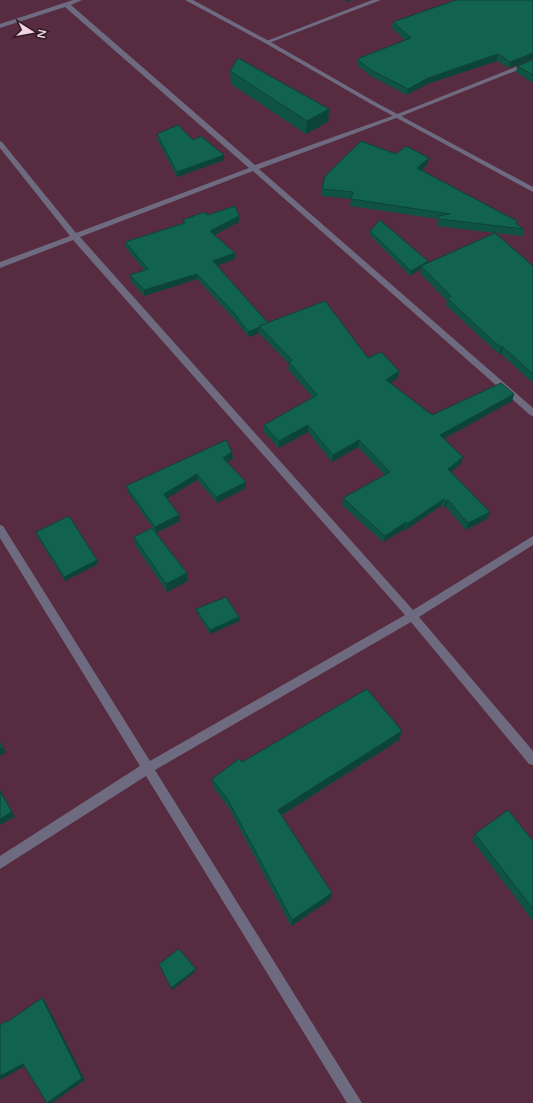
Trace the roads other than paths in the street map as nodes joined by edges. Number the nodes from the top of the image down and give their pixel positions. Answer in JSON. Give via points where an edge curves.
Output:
{"nodes":[{"id":1,"x":79,"y":0,"type":"edge"},
{"id":2,"x":188,"y":0,"type":"edge"},
{"id":3,"x":378,"y":0,"type":"edge"},
{"id":4,"x":66,"y":4,"type":"junction"},
{"id":5,"x":0,"y":26,"type":"edge"},
{"id":6,"x":267,"y":42,"type":"junction"},
{"id":7,"x":533,"y":62,"type":"edge"},
{"id":8,"x":397,"y":116,"type":"junction"},
{"id":9,"x":0,"y":143,"type":"edge"},
{"id":10,"x":252,"y":169,"type":"junction"},
{"id":11,"x":533,"y":190,"type":"edge"},
{"id":12,"x":75,"y":237,"type":"junction"},
{"id":13,"x":0,"y":266,"type":"edge"},
{"id":14,"x":533,"y":413,"type":"edge"},
{"id":15,"x":0,"y":529,"type":"edge"},
{"id":16,"x":533,"y":540,"type":"edge"},
{"id":17,"x":412,"y":616,"type":"junction"},
{"id":18,"x":533,"y":760,"type":"edge"},
{"id":19,"x":148,"y":768,"type":"junction"},
{"id":20,"x":0,"y":862,"type":"edge"},
{"id":21,"x":356,"y":1103,"type":"edge"}],
"edges":[{"from":1,"to":4,"type":"street"},
{"from":2,"to":6,"type":"street"},
{"from":3,"to":6,"type":"street"},
{"from":4,"to":5,"type":"street"},
{"from":4,"to":10,"type":"street"},
{"from":6,"to":8,"type":"street"},
{"from":7,"to":8,"type":"street"},
{"from":8,"to":10,"type":"street"},
{"from":8,"to":11,"type":"street"},
{"from":9,"to":12,"type":"street"},
{"from":10,"to":12,"type":"street"},
{"from":10,"to":14,"type":"street"},
{"from":12,"to":13,"type":"street"},
{"from":12,"to":17,"type":"street"},
{"from":15,"to":19,"type":"street"},
{"from":16,"to":17,"type":"street"},
{"from":17,"to":18,"type":"street"},
{"from":17,"to":19,"type":"street"},
{"from":19,"to":20,"type":"street"},
{"from":19,"to":21,"type":"street"}]}
